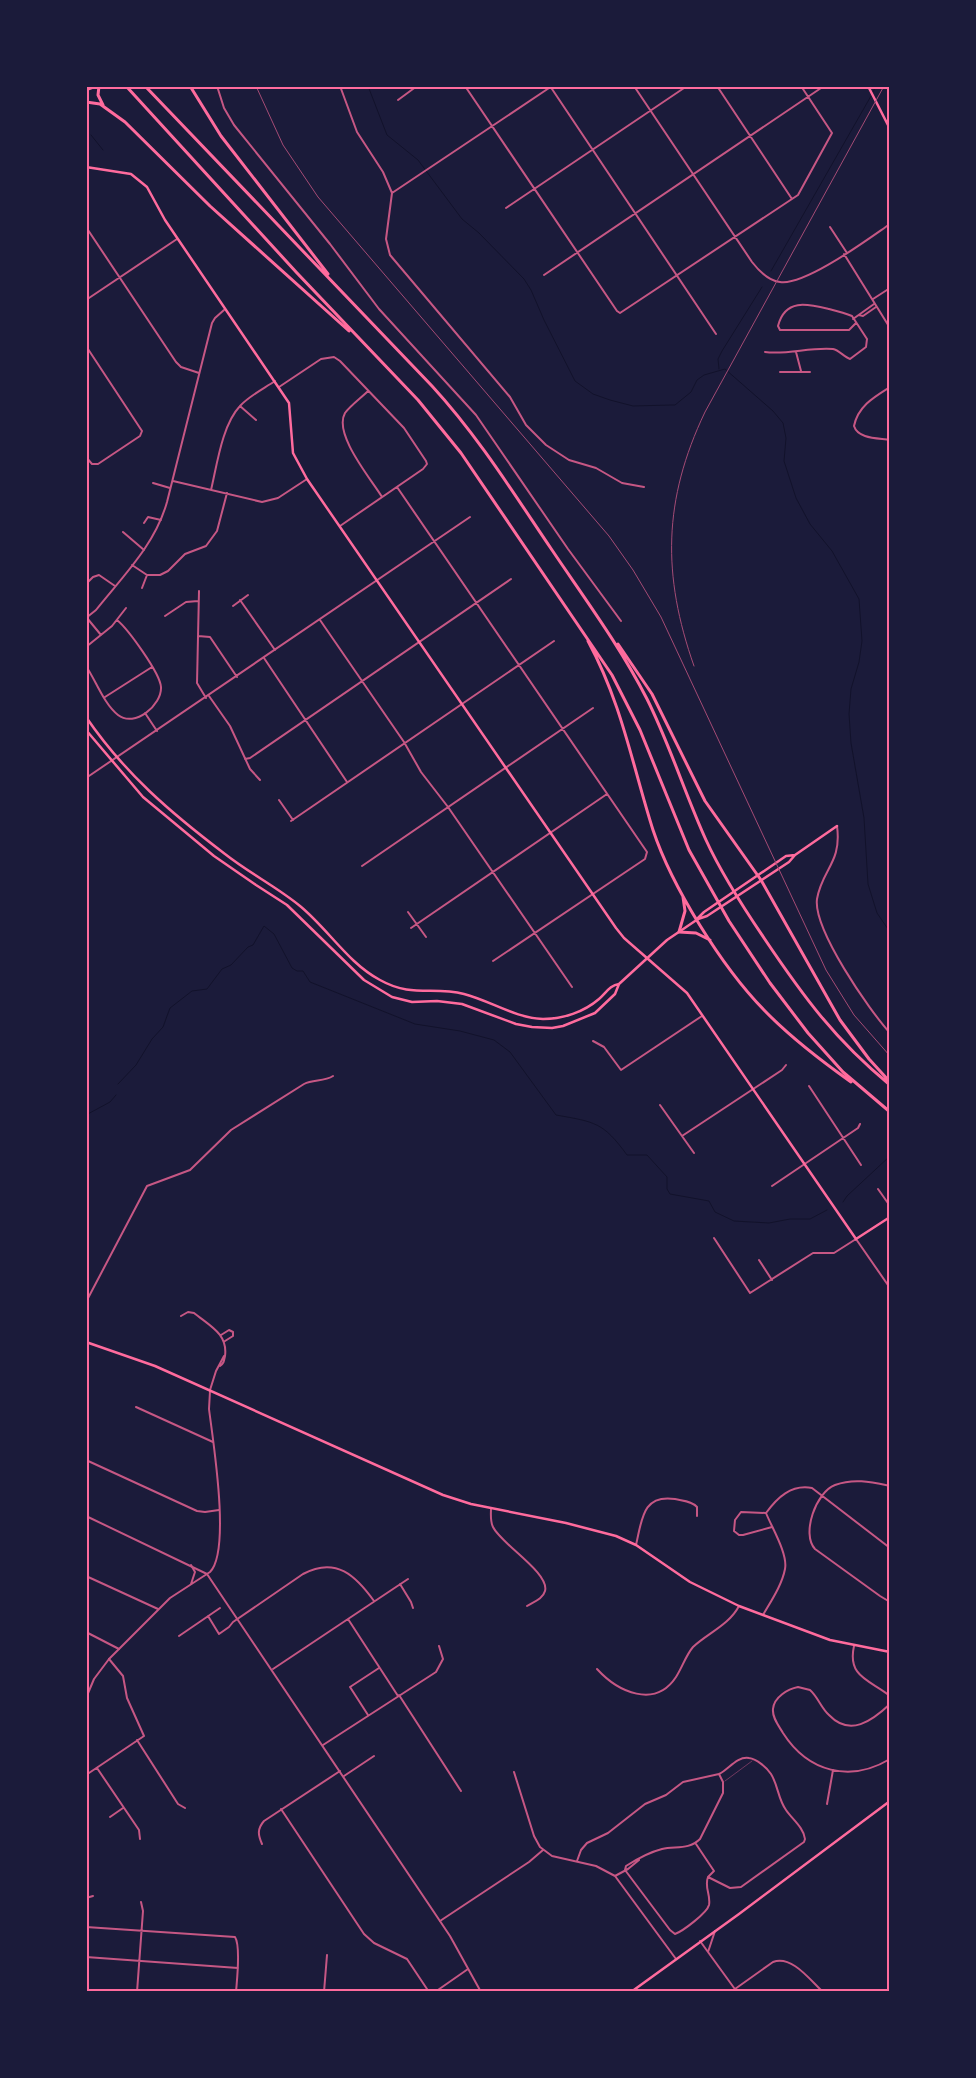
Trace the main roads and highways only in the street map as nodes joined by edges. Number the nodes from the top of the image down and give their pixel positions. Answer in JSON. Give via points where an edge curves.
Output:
{"nodes":[{"id":1,"x":98,"y":86,"type":"edge"},
{"id":2,"x":126,"y":86,"type":"edge"},
{"id":3,"x":145,"y":86,"type":"edge"},
{"id":4,"x":190,"y":86,"type":"edge"},
{"id":5,"x":868,"y":86,"type":"edge"},
{"id":6,"x":86,"y":90,"type":"edge"},
{"id":7,"x":86,"y":102,"type":"edge"},
{"id":8,"x":106,"y":107,"type":"junction"},
{"id":9,"x":890,"y":129,"type":"edge"},
{"id":10,"x":86,"y":166,"type":"edge"},
{"id":11,"x":337,"y":286,"type":"junction"},
{"id":12,"x":362,"y":342,"type":"junction"},
{"id":13,"x":578,"y":623,"type":"junction"},
{"id":14,"x":608,"y":632,"type":"junction"},
{"id":15,"x":86,"y":717,"type":"edge"},
{"id":16,"x":86,"y":730,"type":"edge"},
{"id":17,"x":837,"y":826,"type":"road end"},
{"id":18,"x":795,"y":855,"type":"junction"},
{"id":19,"x":758,"y":875,"type":"junction"},
{"id":20,"x":761,"y":880,"type":"junction"},
{"id":21,"x":680,"y":890,"type":"junction"},
{"id":22,"x":698,"y":920,"type":"junction"},
{"id":23,"x":679,"y":932,"type":"junction"},
{"id":24,"x":712,"y":942,"type":"junction"},
{"id":25,"x":647,"y":958,"type":"junction"},
{"id":26,"x":620,"y":984,"type":"junction"},
{"id":27,"x":890,"y":1082,"type":"edge"},
{"id":28,"x":890,"y":1086,"type":"edge"},
{"id":29,"x":866,"y":1093,"type":"junction"},
{"id":30,"x":890,"y":1112,"type":"edge"},
{"id":31,"x":890,"y":1217,"type":"edge"},
{"id":32,"x":86,"y":1342,"type":"edge"},
{"id":33,"x":890,"y":1652,"type":"edge"},
{"id":34,"x":890,"y":1801,"type":"edge"},
{"id":35,"x":631,"y":1992,"type":"edge"}],
"edges":[{"from":1,"to":6,"type":"main road"},
{"from":1,"to":8,"type":"highway","via":[[98,96]]},
{"from":2,"to":12,"type":"highway"},
{"from":3,"to":11,"type":"highway"},
{"from":4,"to":11,"type":"highway","via":[[221,136]]},
{"from":5,"to":9,"type":"main road"},
{"from":7,"to":8,"type":"highway"},
{"from":8,"to":12,"type":"highway","via":[[137,133],[226,221]]},
{"from":10,"to":25,"type":"main road","via":[[125,172],[139,178],[147,187],[158,210],[290,407],[293,453],[307,479],[592,895],[620,933]]},
{"from":11,"to":14,"type":"highway","via":[[468,429]]},
{"from":12,"to":13,"type":"highway","via":[[451,440]]},
{"from":13,"to":21,"type":"highway","via":[[615,699],[654,831]]},
{"from":13,"to":29,"type":"highway","via":[[629,707],[685,841],[729,921],[798,1021]]},
{"from":14,"to":19,"type":"highway","via":[[652,694],[705,801]]},
{"from":14,"to":28,"type":"highway","via":[[649,702],[706,841],[745,910],[823,1020]]},
{"from":15,"to":26,"type":"main road","via":[[117,759],[144,788],[226,855],[296,902],[366,971],[390,986],[417,992],[465,994],[513,1013],[544,1019],[579,1012],[613,985]]},
{"from":16,"to":26,"type":"main road","via":[[143,798],[221,861],[298,914],[364,980],[392,997],[412,1002],[462,1004],[516,1024],[552,1028],[595,1013],[615,994]]},
{"from":17,"to":18,"type":"main road"},
{"from":18,"to":19,"type":"main road","via":[[786,856]]},
{"from":18,"to":20,"type":"main road"},
{"from":19,"to":20,"type":"highway"},
{"from":19,"to":22,"type":"main road","via":[[704,912]]},
{"from":20,"to":22,"type":"main road"},
{"from":20,"to":27,"type":"highway","via":[[840,1020]]},
{"from":21,"to":22,"type":"highway"},
{"from":21,"to":23,"type":"highway","via":[[685,911]]},
{"from":22,"to":23,"type":"main road"},
{"from":22,"to":24,"type":"highway"},
{"from":23,"to":24,"type":"highway","via":[[696,933]]},
{"from":23,"to":25,"type":"main road"},
{"from":24,"to":29,"type":"highway","via":[[747,991],[772,1018]]},
{"from":25,"to":26,"type":"main road"},
{"from":25,"to":31,"type":"main road","via":[[683,988],[856,1240]]},
{"from":29,"to":30,"type":"highway"},
{"from":32,"to":33,"type":"main road","via":[[155,1366],[441,1494],[616,1536],[636,1545],[683,1578],[739,1606],[821,1637]]},
{"from":34,"to":35,"type":"main road"}]}
